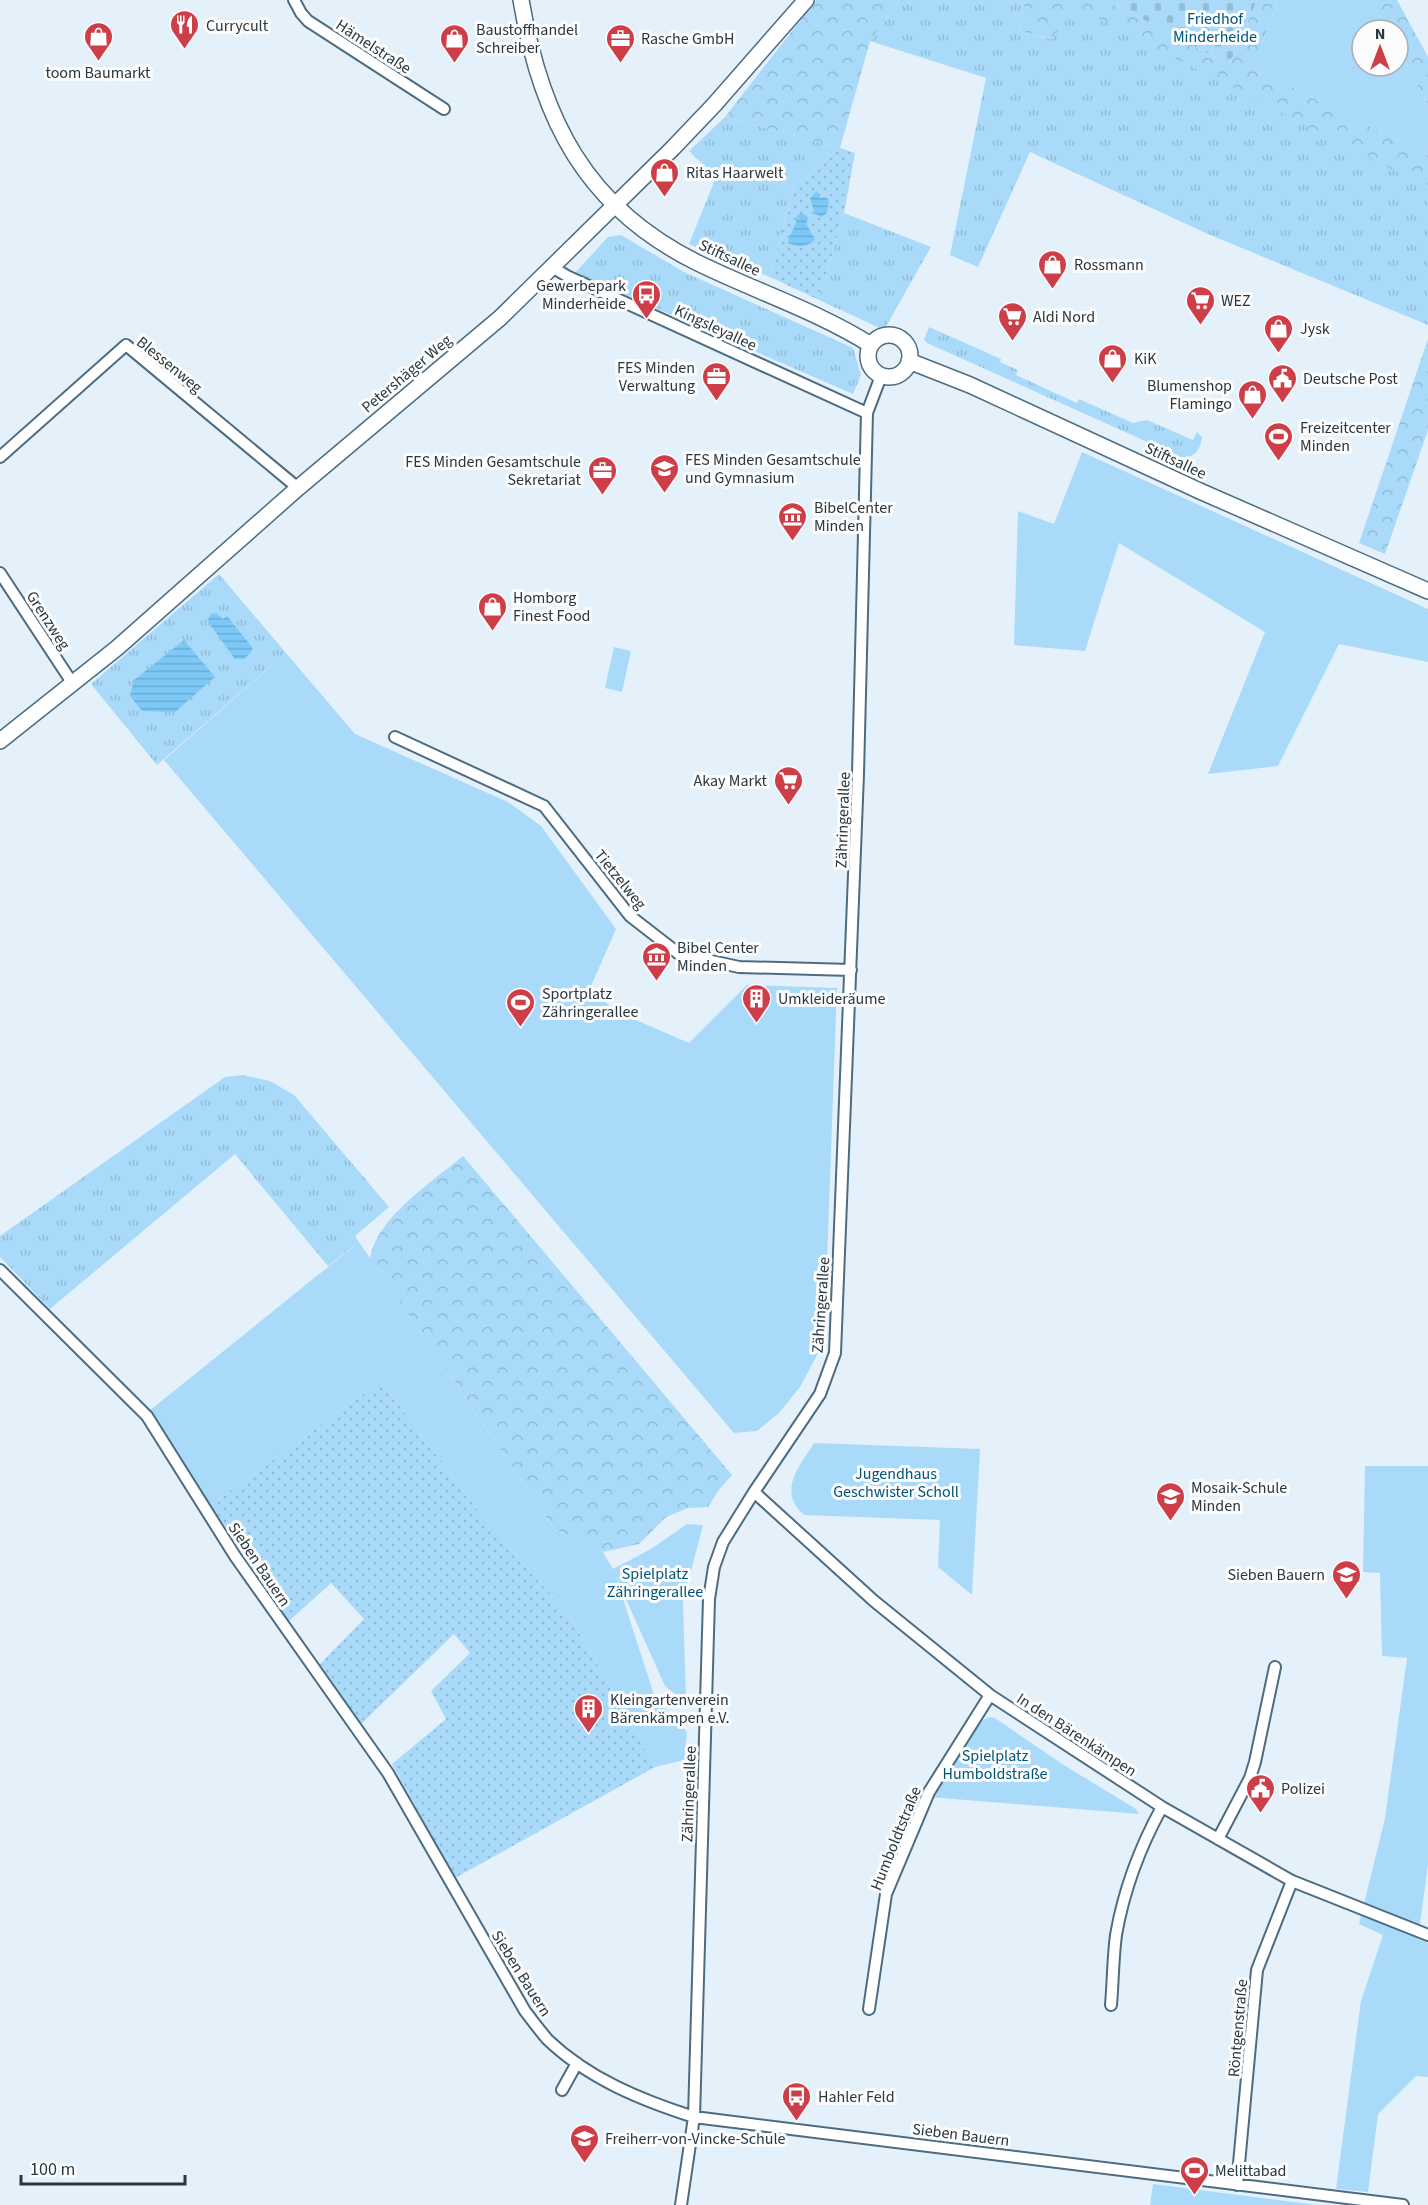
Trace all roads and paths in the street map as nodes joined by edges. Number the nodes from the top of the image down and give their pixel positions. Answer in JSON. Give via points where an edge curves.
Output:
{"nodes":[{"id":1,"x":294,"y":0,"type":"edge"},
{"id":2,"x":521,"y":0,"type":"edge"},
{"id":3,"x":806,"y":0,"type":"edge"},
{"id":4,"x":444,"y":110,"type":"dead end"},
{"id":5,"x":615,"y":206,"type":"junction"},
{"id":6,"x":552,"y":267,"type":"junction"},
{"id":7,"x":871,"y":345,"type":"junction"},
{"id":8,"x":909,"y":361,"type":"junction"},
{"id":9,"x":881,"y":376,"type":"junction"},
{"id":10,"x":867,"y":413,"type":"junction"},
{"id":11,"x":0,"y":458,"type":"edge"},
{"id":12,"x":298,"y":488,"type":"junction"},
{"id":13,"x":0,"y":573,"type":"edge"},
{"id":14,"x":1428,"y":591,"type":"edge"},
{"id":15,"x":73,"y":684,"type":"junction"},
{"id":16,"x":395,"y":737,"type":"dead end"},
{"id":17,"x":0,"y":741,"type":"edge"},
{"id":18,"x":851,"y":970,"type":"junction"},
{"id":19,"x":0,"y":1270,"type":"edge"},
{"id":20,"x":754,"y":1492,"type":"junction"},
{"id":21,"x":1275,"y":1667,"type":"dead end"},
{"id":22,"x":990,"y":1695,"type":"junction"},
{"id":23,"x":1162,"y":1807,"type":"junction"},
{"id":24,"x":1218,"y":1839,"type":"junction"},
{"id":25,"x":1292,"y":1881,"type":"junction"},
{"id":26,"x":1428,"y":1935,"type":"edge"},
{"id":27,"x":1112,"y":2005,"type":"dead end"},
{"id":28,"x":869,"y":2009,"type":"dead end"},
{"id":29,"x":577,"y":2063,"type":"junction"},
{"id":30,"x":562,"y":2090,"type":"dead end"},
{"id":31,"x":694,"y":2117,"type":"junction"},
{"id":32,"x":1237,"y":2185,"type":"junction"},
{"id":33,"x":1381,"y":2204,"type":"edge"},
{"id":34,"x":681,"y":2205,"type":"edge"},
{"id":35,"x":1403,"y":2205,"type":"edge"}],
"edges":[{"from":1,"to":4,"type":"street","name":"Hämelstraße","via":[[308,21]]},
{"from":2,"to":5,"type":"main road","name":"Stiftsallee","via":[[540,84],[558,127],[575,156]]},
{"from":3,"to":5,"type":"main road","name":"Petershäger Weg","via":[[704,116]]},
{"from":5,"to":6,"type":"main road","name":"Petershäger Weg"},
{"from":5,"to":7,"type":"main road","name":"Stiftsallee","via":[[642,230],[696,262]]},
{"from":6,"to":10,"type":"street","name":"Kingsleyallee"},
{"from":6,"to":12,"type":"main road","name":"Petershäger Weg","via":[[500,318]]},
{"from":7,"to":8,"type":"main road","via":[[886,335],[899,338],[908,347]]},
{"from":7,"to":9,"type":"main road","via":[[867,357],[871,368]]},
{"from":8,"to":9,"type":"main road","via":[[898,375]]},
{"from":8,"to":14,"type":"main road","name":"Stiftsallee"},
{"from":9,"to":10,"type":"street","name":"Zähringerallee"},
{"from":10,"to":18,"type":"street","name":"Zähringerallee"},
{"from":11,"to":12,"type":"street","name":"Blessenweg","via":[[126,345]]},
{"from":12,"to":15,"type":"main road","name":"Petershäger Weg"},
{"from":13,"to":15,"type":"street","name":"Grenzweg"},
{"from":15,"to":17,"type":"main road","name":"Petershäger Weg"},
{"from":16,"to":18,"type":"street","name":"Tietzelweg","via":[[544,806],[630,916],[680,954],[739,967]]},
{"from":18,"to":20,"type":"street","name":"Zähringerallee","via":[[835,1353],[820,1394]]},
{"from":19,"to":29,"type":"street","name":"Sieben Bauern","via":[[147,1416],[235,1556],[388,1773],[525,2011],[548,2039]]},
{"from":20,"to":22,"type":"street","name":"In den Bärenkämpen","via":[[874,1601]]},
{"from":20,"to":31,"type":"street","name":"Zähringerallee","via":[[723,1542],[714,1567],[710,1599]]},
{"from":21,"to":24,"type":"street","via":[[1250,1778]]},
{"from":22,"to":23,"type":"street","name":"In den Bärenkämpen"},
{"from":22,"to":28,"type":"street","name":"Humboldtstraße","via":[[929,1792],[886,1894]]},
{"from":23,"to":24,"type":"street","name":"In den Bärenkämpen"},
{"from":23,"to":27,"type":"street","via":[[1137,1858],[1125,1896],[1116,1936]]},
{"from":24,"to":25,"type":"street","name":"In den Bärenkämpen"},
{"from":25,"to":26,"type":"street","name":"In den Bärenkämpen"},
{"from":25,"to":32,"type":"street","name":"Röntgenstraße","via":[[1257,1970]]},
{"from":29,"to":30,"type":"street"},
{"from":29,"to":31,"type":"street","name":"Sieben Bauern","via":[[619,2090]]},
{"from":31,"to":32,"type":"street","name":"Sieben Bauern"},
{"from":31,"to":34,"type":"street","name":"Zähringerallee"},
{"from":32,"to":33,"type":"street","name":"Sieben Bauern"},
{"from":33,"to":35,"type":"street","name":"Sieben Bauern"}]}
